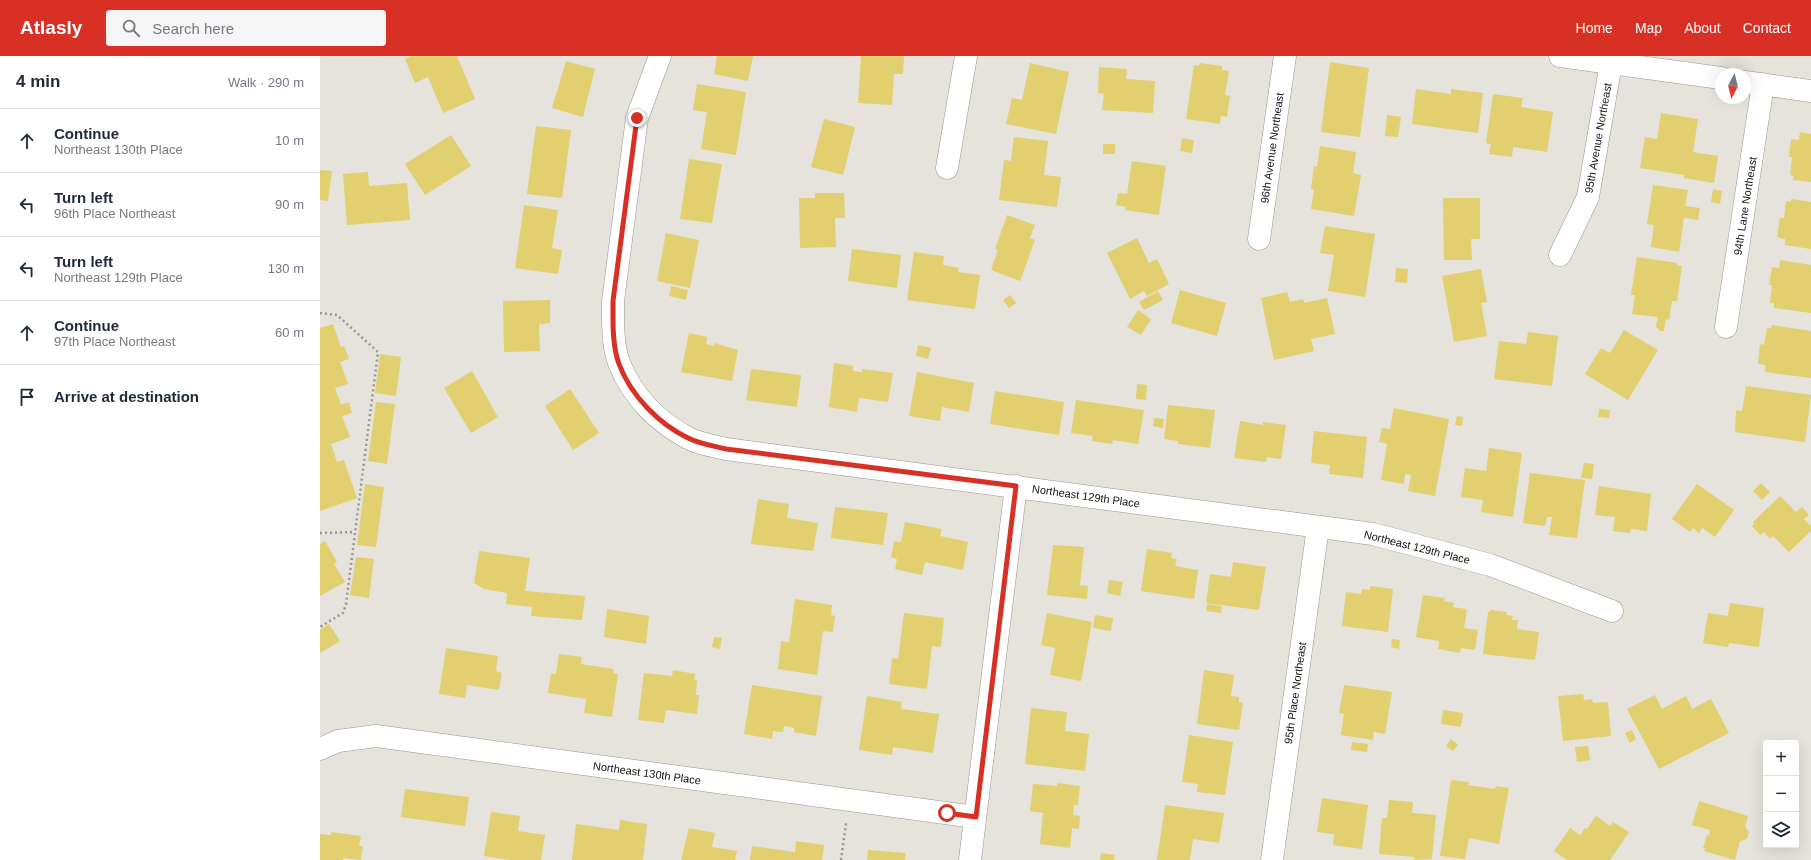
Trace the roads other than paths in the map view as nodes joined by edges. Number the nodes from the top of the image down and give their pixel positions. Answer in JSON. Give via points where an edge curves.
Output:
{"nodes":[{"id":1,"x":660,"y":56,"type":"edge"},
{"id":2,"x":966,"y":56,"type":"edge"},
{"id":3,"x":1285,"y":56,"type":"edge"},
{"id":4,"x":1563,"y":56,"type":"edge"},
{"id":5,"x":1611,"y":63,"type":"junction"},
{"id":6,"x":1715,"y":77,"type":"edge"},
{"id":7,"x":1754,"y":83,"type":"edge"},
{"id":8,"x":1811,"y":91,"type":"edge"},
{"id":9,"x":947,"y":168,"type":"dead end"},
{"id":10,"x":1259,"y":239,"type":"dead end"},
{"id":11,"x":1560,"y":254,"type":"dead end"},
{"id":12,"x":1726,"y":327,"type":"dead end"},
{"id":13,"x":1016,"y":486,"type":"junction"},
{"id":14,"x":1318,"y":527,"type":"junction"},
{"id":15,"x":1612,"y":611,"type":"dead end"},
{"id":16,"x":320,"y":749,"type":"edge"},
{"id":17,"x":976,"y":817,"type":"junction"},
{"id":18,"x":970,"y":860,"type":"edge"},
{"id":19,"x":1272,"y":860,"type":"edge"}],
"edges":[{"from":1,"to":13,"type":"street","name":"Northeast 129th Place","via":[[642,104],[633,145],[613,301],[613,329],[619,364],[637,397],[661,421],[689,439],[726,449]]},
{"from":2,"to":9,"type":"street"},
{"from":3,"to":10,"type":"street","name":"96th Avenue Northeast"},
{"from":4,"to":5,"type":"street"},
{"from":5,"to":6,"type":"street"},
{"from":5,"to":11,"type":"street","name":"95th Avenue Northeast","via":[[1588,197]]},
{"from":7,"to":8,"type":"street"},
{"from":7,"to":12,"type":"street","name":"94th Lane Northeast"},
{"from":13,"to":14,"type":"street","name":"Northeast 129th Place"},
{"from":13,"to":17,"type":"street"},
{"from":14,"to":15,"type":"street","name":"Northeast 129th Place","via":[[1373,534],[1490,565]]},
{"from":14,"to":19,"type":"street","name":"95th Place Northeast"},
{"from":16,"to":17,"type":"street","name":"Northeast 130th Place","via":[[338,741],[376,736]]},
{"from":17,"to":18,"type":"street"}]}
